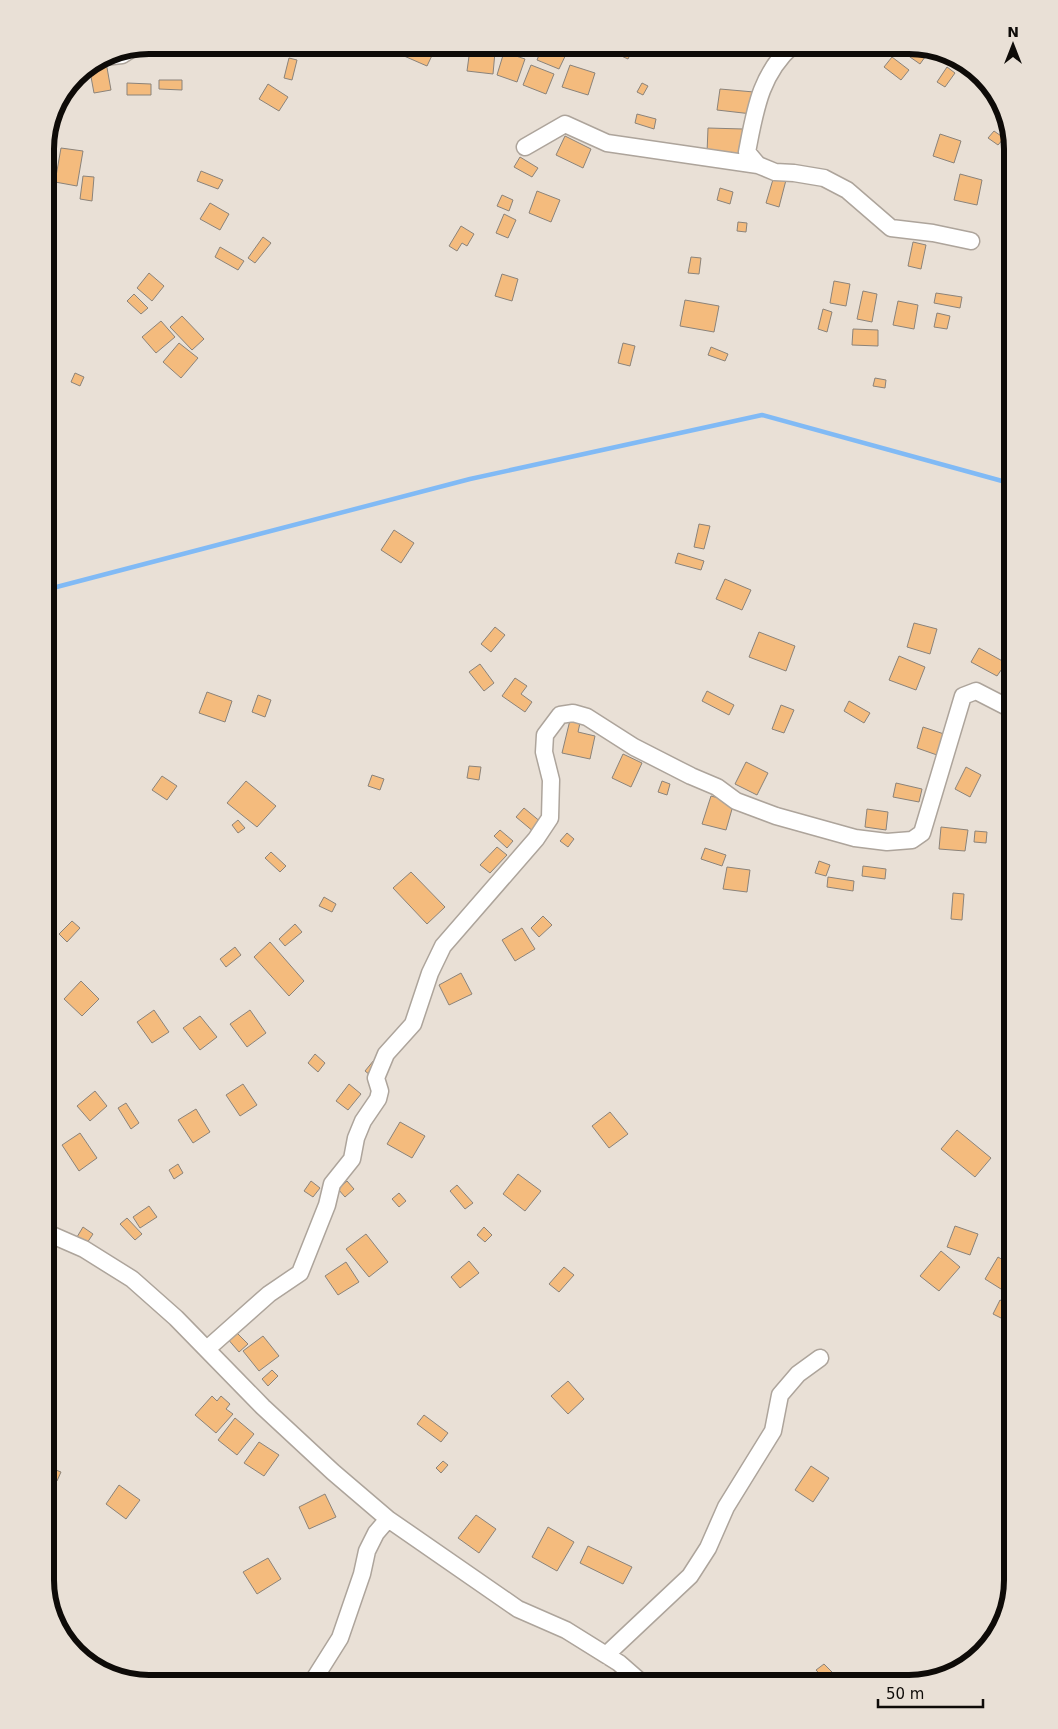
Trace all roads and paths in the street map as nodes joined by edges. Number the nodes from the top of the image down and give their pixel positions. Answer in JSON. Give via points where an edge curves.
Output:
{"nodes":[{"id":1,"x":783,"y":54,"type":"edge"},
{"id":2,"x":525,"y":148,"type":"dead end"},
{"id":3,"x":758,"y":165,"type":"junction"},
{"id":4,"x":971,"y":242,"type":"dead end"},
{"id":5,"x":1004,"y":705,"type":"edge"},
{"id":6,"x":54,"y":1236,"type":"edge"},
{"id":7,"x":207,"y":1350,"type":"junction"},
{"id":8,"x":820,"y":1358,"type":"dead end"},
{"id":9,"x":388,"y":1518,"type":"junction"},
{"id":10,"x":613,"y":1659,"type":"junction"},
{"id":11,"x":316,"y":1675,"type":"edge"},
{"id":12,"x":621,"y":1675,"type":"edge"},
{"id":13,"x":632,"y":1675,"type":"edge"}],
"edges":[{"from":1,"to":3,"type":"street","via":[[760,90],[746,152]]},
{"from":2,"to":3,"type":"street","via":[[565,124],[608,143]]},
{"from":3,"to":4,"type":"street","via":[[775,172],[824,178],[847,190],[891,228]]},
{"from":5,"to":7,"type":"street","via":[[976,691],[963,696],[922,833],[912,840],[886,842],[816,828],[736,801],[718,786],[634,747],[587,717],[573,713],[560,715],[545,735],[544,752],[551,780],[550,818],[536,839],[443,946],[413,1024],[386,1054],[376,1078],[380,1090],[378,1099],[360,1130],[352,1159],[332,1184],[300,1273],[269,1294]]},
{"from":6,"to":7,"type":"street","via":[[84,1249],[132,1280]]},
{"from":7,"to":9,"type":"street","via":[[263,1407]]},
{"from":8,"to":10,"type":"street","via":[[798,1374],[780,1395],[773,1431],[726,1507],[708,1548],[690,1576]]},
{"from":9,"to":10,"type":"street","via":[[518,1609],[566,1630]]},
{"from":9,"to":11,"type":"street","via":[[367,1551],[340,1638]]},
{"from":10,"to":12,"type":"street"},
{"from":10,"to":13,"type":"street"}]}
